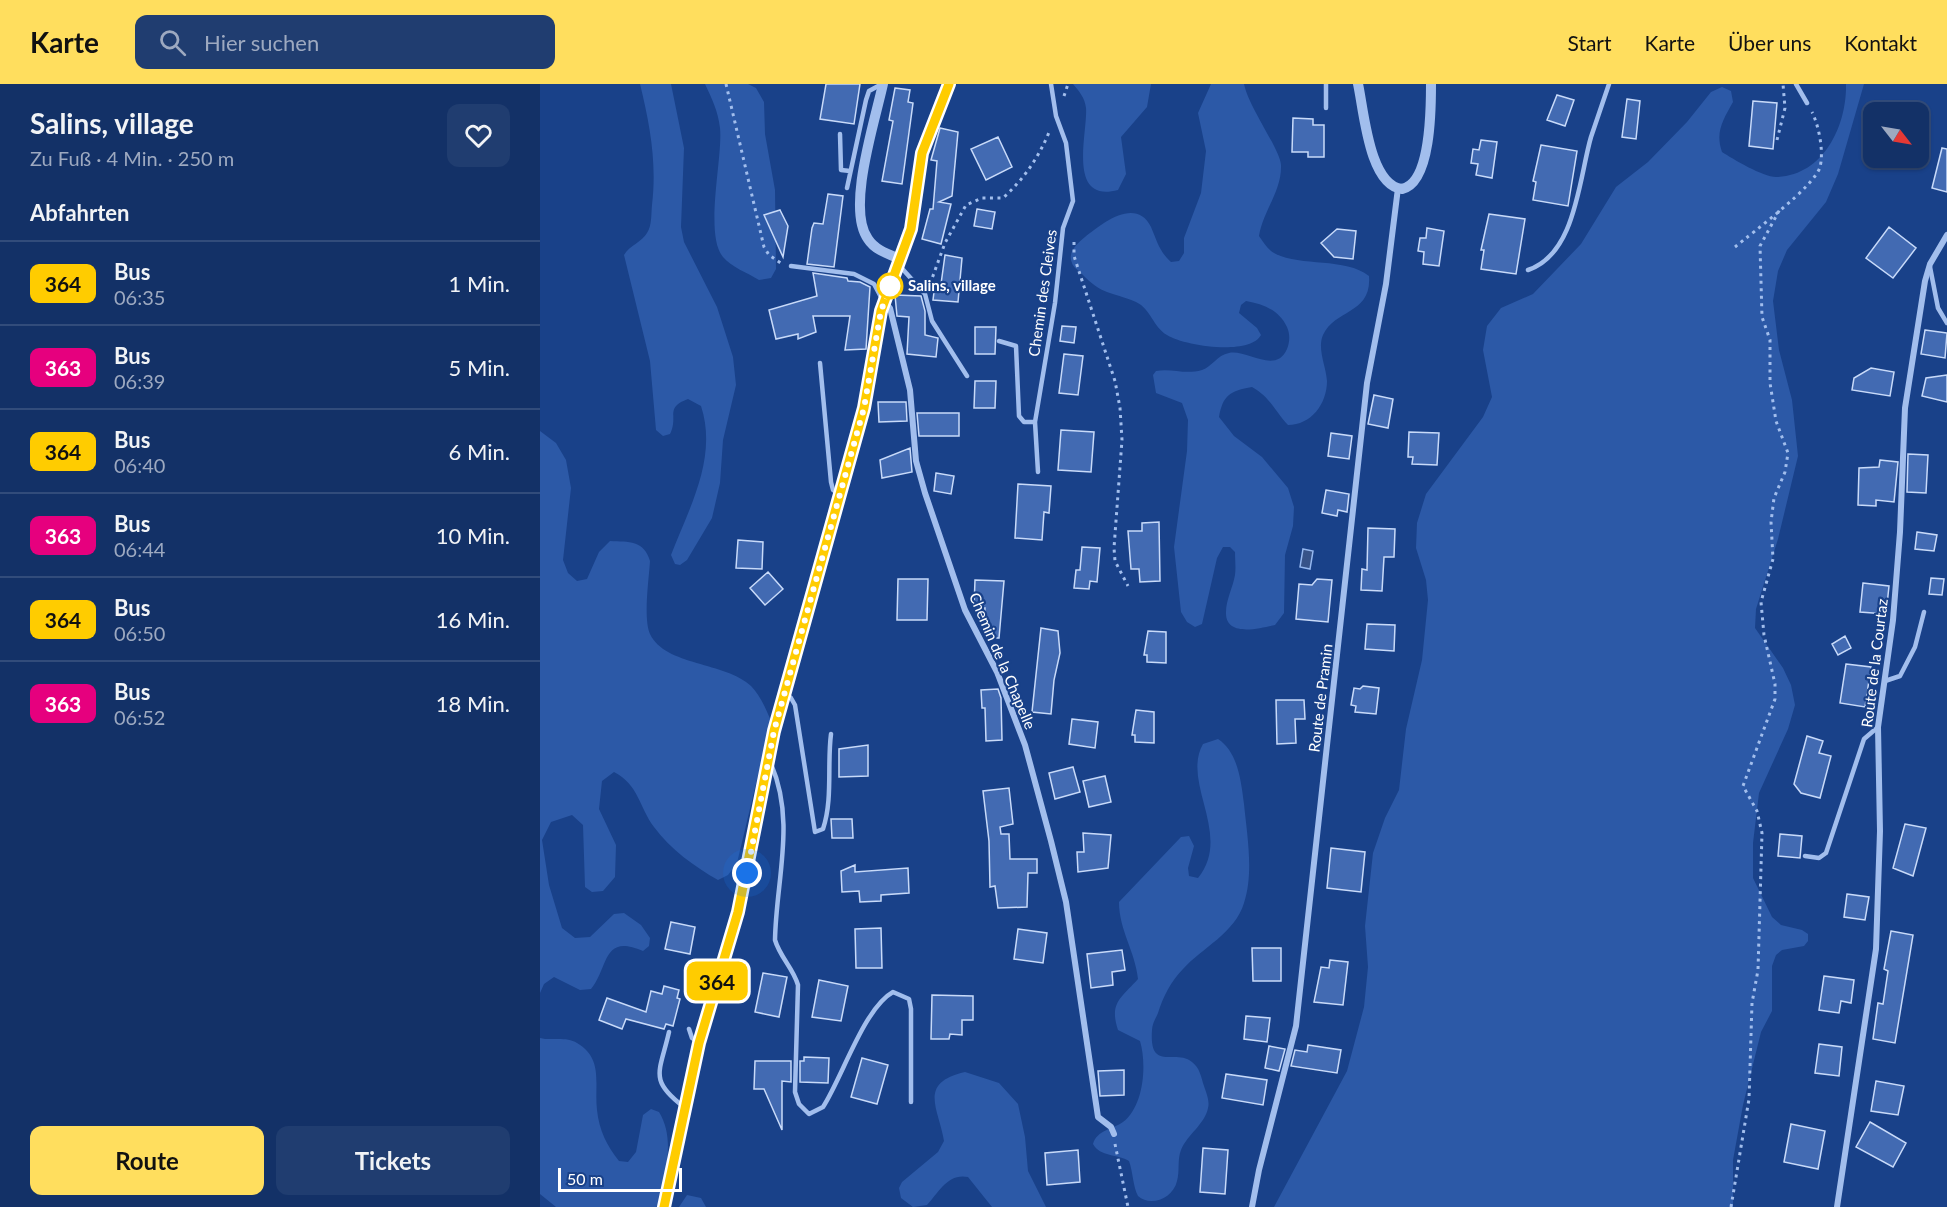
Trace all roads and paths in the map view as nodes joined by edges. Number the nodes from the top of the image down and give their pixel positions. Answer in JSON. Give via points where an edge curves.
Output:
{"nodes":[{"id":1,"x":726,"y":84,"type":"edge"},
{"id":2,"x":883,"y":84,"type":"edge"},
{"id":3,"x":949,"y":84,"type":"edge"},
{"id":4,"x":1051,"y":84,"type":"edge"},
{"id":5,"x":1326,"y":84,"type":"edge"},
{"id":6,"x":1358,"y":84,"type":"edge"},
{"id":7,"x":1431,"y":84,"type":"edge"},
{"id":8,"x":1609,"y":84,"type":"edge"},
{"id":9,"x":1783,"y":84,"type":"edge"},
{"id":10,"x":1796,"y":84,"type":"edge"},
{"id":11,"x":1807,"y":103,"type":"joint"},
{"id":12,"x":1326,"y":108,"type":"dead end"},
{"id":13,"x":1056,"y":116,"type":"junction"},
{"id":14,"x":840,"y":134,"type":"dead end"},
{"id":15,"x":1777,"y":140,"type":"dead end"},
{"id":16,"x":850,"y":171,"type":"junction"},
{"id":17,"x":847,"y":188,"type":"dead end"},
{"id":18,"x":1398,"y":189,"type":"junction"},
{"id":19,"x":1780,"y":209,"type":"junction"},
{"id":20,"x":1073,"y":234,"type":"dead end"},
{"id":21,"x":1947,"y":235,"type":"edge"},
{"id":22,"x":1735,"y":247,"type":"dead end"},
{"id":23,"x":899,"y":261,"type":"junction"},
{"id":24,"x":1930,"y":264,"type":"junction"},
{"id":25,"x":790,"y":266,"type":"joint"},
{"id":26,"x":1528,"y":270,"type":"dead end"},
{"id":27,"x":925,"y":294,"type":"junction"},
{"id":28,"x":884,"y":302,"type":"junction"},
{"id":29,"x":1947,"y":322,"type":"edge"},
{"id":30,"x":999,"y":341,"type":"dead end"},
{"id":31,"x":820,"y":363,"type":"dead end"},
{"id":32,"x":967,"y":376,"type":"dead end"},
{"id":33,"x":1035,"y":422,"type":"junction"},
{"id":34,"x":1038,"y":472,"type":"dead end"},
{"id":35,"x":840,"y":495,"type":"junction"},
{"id":36,"x":1128,"y":586,"type":"dead end"},
{"id":37,"x":1924,"y":612,"type":"dead end"},
{"id":38,"x":1885,"y":681,"type":"junction"},
{"id":39,"x":785,"y":693,"type":"junction"},
{"id":40,"x":1878,"y":727,"type":"junction"},
{"id":41,"x":831,"y":734,"type":"dead end"},
{"id":42,"x":768,"y":759,"type":"junction"},
{"id":43,"x":1805,"y":856,"type":"dead end"},
{"id":44,"x":689,"y":1029,"type":"dead end"},
{"id":45,"x":669,"y":1032,"type":"dead end"},
{"id":46,"x":699,"y":1043,"type":"junction"},
{"id":47,"x":911,"y":1102,"type":"dead end"},
{"id":48,"x":684,"y":1107,"type":"junction"},
{"id":49,"x":1114,"y":1134,"type":"joint"},
{"id":50,"x":664,"y":1207,"type":"edge"},
{"id":51,"x":1128,"y":1207,"type":"edge"},
{"id":52,"x":1252,"y":1207,"type":"edge"},
{"id":53,"x":1731,"y":1207,"type":"edge"},
{"id":54,"x":1837,"y":1207,"type":"edge"}],
"edges":[{"from":1,"to":25,"type":"path","via":[[764,247],[779,263]]},
{"from":2,"to":16,"type":"lane","via":[[869,91]]},
{"from":2,"to":23,"type":"street","via":[[858,214],[869,241]]},
{"from":3,"to":23,"type":"street","via":[[922,153],[911,229]]},
{"from":4,"to":13,"type":"lane","name":"Chemin des Cleives"},
{"from":5,"to":12,"type":"lane"},
{"from":6,"to":18,"type":"street","via":[[1377,168],[1384,180]]},
{"from":7,"to":18,"type":"street","via":[[1428,138],[1421,168],[1410,186]]},
{"from":8,"to":26,"type":"lane","via":[[1591,137],[1578,203],[1559,243],[1540,266]]},
{"from":9,"to":15,"type":"path","via":[[1785,108]]},
{"from":10,"to":11,"type":"lane"},
{"from":11,"to":19,"type":"path","via":[[1815,118],[1822,153],[1819,170]]},
{"from":13,"to":27,"type":"path","via":[[1043,148],[1022,180],[1003,198],[982,198],[966,205],[945,243]]},
{"from":13,"to":33,"type":"lane","name":"Chemin des Cleives","via":[[1066,143],[1073,201],[1063,228]]},
{"from":14,"to":16,"type":"lane","via":[[841,170]]},
{"from":16,"to":17,"type":"lane"},
{"from":18,"to":52,"type":"street","name":"Route de Pramin","via":[[1388,274],[1367,383],[1296,1026]]},
{"from":19,"to":22,"type":"path"},
{"from":19,"to":53,"type":"path","via":[[1760,246],[1761,290],[1762,317],[1770,340],[1770,383],[1776,421],[1788,453],[1774,498],[1773,559],[1761,602],[1775,699],[1743,786],[1757,811],[1762,833],[1749,1099]]},
{"from":20,"to":36,"type":"path","via":[[1074,256],[1115,381],[1120,408],[1122,440],[1114,548],[1115,561]]},
{"from":21,"to":24,"type":"street","name":"Route de la Courtaz"},
{"from":23,"to":27,"type":"lane"},
{"from":23,"to":28,"type":"street"},
{"from":24,"to":29,"type":"lane","via":[[1938,308]]},
{"from":24,"to":38,"type":"street","name":"Route de la Courtaz","via":[[1905,408],[1900,532]]},
{"from":25,"to":28,"type":"lane","via":[[854,273],[874,284]]},
{"from":27,"to":32,"type":"lane","via":[[932,321]]},
{"from":28,"to":35,"type":"street","via":[[869,387]]},
{"from":28,"to":49,"type":"street","name":"Chemin de la Chapelle","via":[[890,308],[910,390],[916,461],[925,493],[965,610],[997,672],[1025,745],[1066,902],[1098,1117],[1112,1127]]},
{"from":30,"to":33,"type":"lane","via":[[1016,346],[1018,416],[1024,422]]},
{"from":31,"to":35,"type":"lane","via":[[831,482]]},
{"from":33,"to":34,"type":"lane","name":"Chemin des Cleives"},
{"from":35,"to":39,"type":"street"},
{"from":37,"to":38,"type":"lane","via":[[1915,647],[1900,676]]},
{"from":38,"to":40,"type":"street","name":"Route de la Courtaz"},
{"from":39,"to":41,"type":"lane","via":[[795,705],[815,832],[823,829],[828,814]]},
{"from":39,"to":42,"type":"street"},
{"from":40,"to":43,"type":"lane","via":[[1864,739],[1826,853],[1819,858]]},
{"from":40,"to":54,"type":"street","name":"Route de la Courtaz","via":[[1876,950]]},
{"from":42,"to":46,"type":"street","via":[[738,912]]},
{"from":42,"to":47,"type":"lane","via":[[781,791],[783,812],[775,940],[798,985],[795,1092],[799,1104],[809,1114],[824,1107],[870,1019],[893,992],[909,999],[911,1009]]},
{"from":44,"to":46,"type":"lane"},
{"from":45,"to":48,"type":"lane","via":[[658,1080],[664,1091]]},
{"from":46,"to":48,"type":"street"},
{"from":48,"to":50,"type":"street"},
{"from":49,"to":51,"type":"path"}]}
